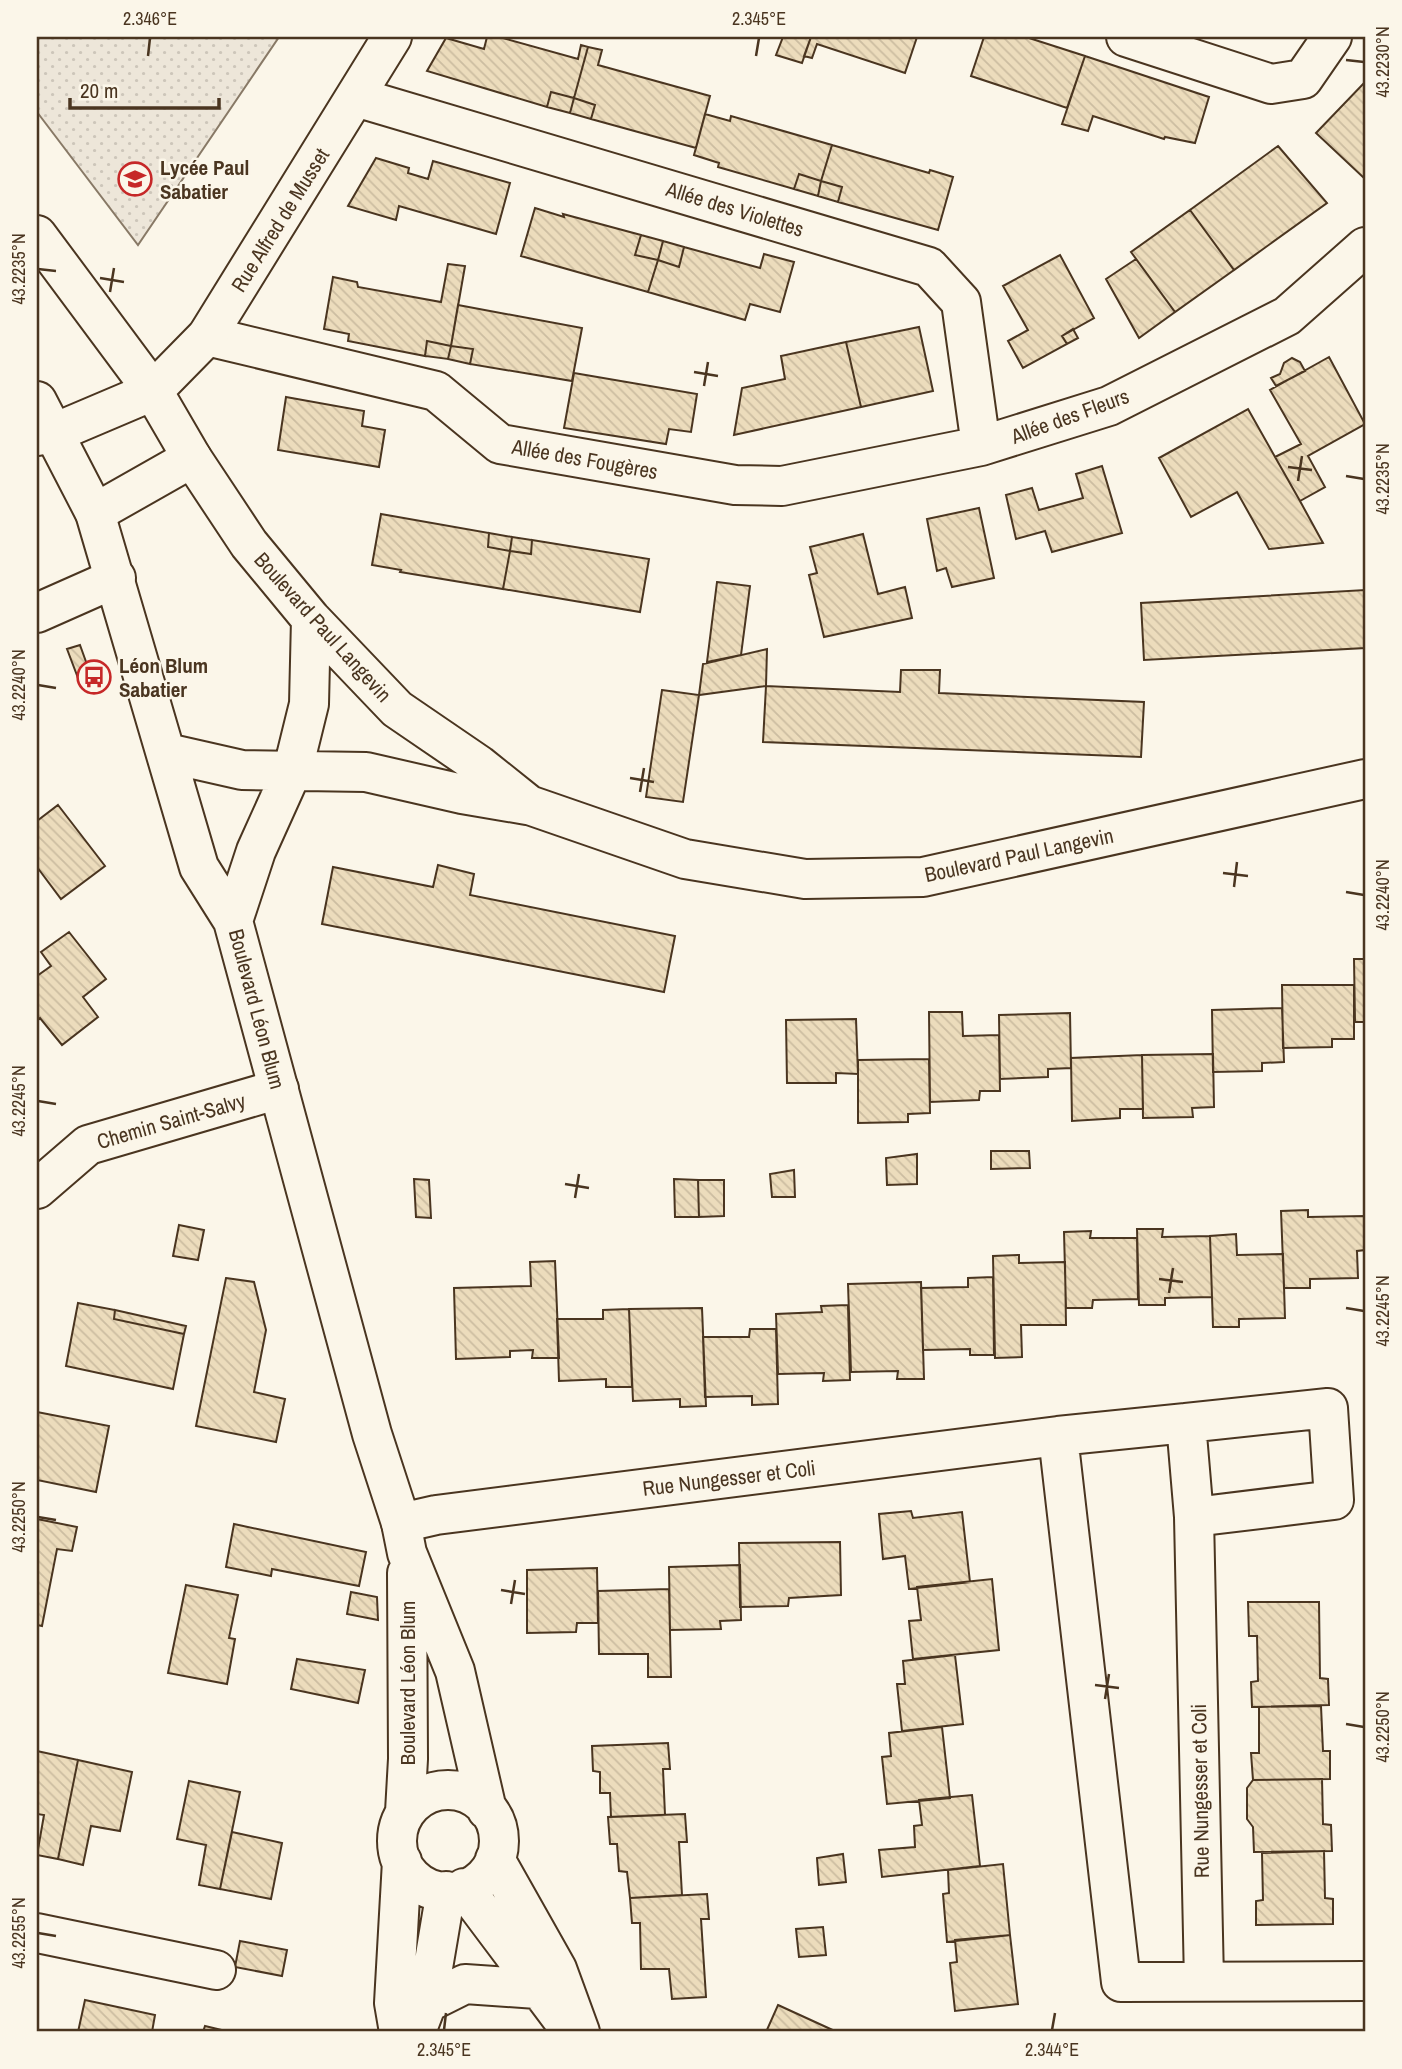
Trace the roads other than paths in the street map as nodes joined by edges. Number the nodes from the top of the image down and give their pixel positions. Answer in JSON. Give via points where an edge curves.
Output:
{"nodes":[{"id":1,"x":392,"y":37,"type":"edge"},
{"id":2,"x":1126,"y":37,"type":"edge"},
{"id":3,"x":1332,"y":37,"type":"edge"},
{"id":4,"x":356,"y":97,"type":"junction"},
{"id":5,"x":37,"y":235,"type":"edge"},
{"id":6,"x":1365,"y":247,"type":"edge"},
{"id":7,"x":207,"y":336,"type":"junction"},
{"id":8,"x":153,"y":391,"type":"junction"},
{"id":9,"x":42,"y":423,"type":"edge"},
{"id":10,"x":981,"y":446,"type":"junction"},
{"id":11,"x":192,"y":458,"type":"junction"},
{"id":12,"x":735,"y":485,"type":"joint"},
{"id":13,"x":95,"y":513,"type":"junction"},
{"id":14,"x":116,"y":578,"type":"junction"},
{"id":15,"x":37,"y":613,"type":"edge"},
{"id":16,"x":311,"y":619,"type":"junction"},
{"id":17,"x":167,"y":753,"type":"junction"},
{"id":18,"x":293,"y":769,"type":"junction"},
{"id":19,"x":1365,"y":779,"type":"edge"},
{"id":20,"x":529,"y":805,"type":"junction"},
{"id":21,"x":233,"y":921,"type":"junction"},
{"id":22,"x":279,"y":1089,"type":"junction"},
{"id":23,"x":37,"y":1189,"type":"edge"},
{"id":24,"x":1186,"y":1423,"type":"junction"},
{"id":25,"x":1058,"y":1436,"type":"junction"},
{"id":26,"x":1194,"y":1517,"type":"junction"},
{"id":27,"x":404,"y":1538,"type":"junction"},
{"id":28,"x":487,"y":1810,"type":"junction"},
{"id":29,"x":405,"y":1812,"type":"junction"},
{"id":30,"x":495,"y":1859,"type":"junction"},
{"id":31,"x":402,"y":1861,"type":"junction"},
{"id":32,"x":455,"y":1890,"type":"junction"},
{"id":33,"x":37,"y":1933,"type":"edge"},
{"id":34,"x":216,"y":1970,"type":"dead end"},
{"id":35,"x":1204,"y":1981,"type":"junction"},
{"id":36,"x":1365,"y":1981,"type":"edge"},
{"id":37,"x":537,"y":1989,"type":"junction"},
{"id":38,"x":421,"y":2018,"type":"edge"},
{"id":39,"x":399,"y":2032,"type":"edge"},
{"id":40,"x":572,"y":2032,"type":"edge"},
{"id":41,"x":580,"y":2032,"type":"edge"}],
"edges":[{"from":1,"to":4,"type":"street","name":"Rue Alfred de Musset"},
{"from":2,"to":3,"type":"street","via":[[1271,84],[1303,79]]},
{"from":4,"to":7,"type":"street","name":"Rue Alfred de Musset"},
{"from":4,"to":10,"type":"street","name":"Allée des Violettes","via":[[929,267],[961,302]]},
{"from":5,"to":8,"type":"street"},
{"from":6,"to":10,"type":"street","name":"Allée des Fleurs","via":[[1287,316],[1109,406]]},
{"from":7,"to":8,"type":"street","name":"Rue Alfred de Musset"},
{"from":7,"to":12,"type":"street","name":"Allée des Fougères","via":[[436,391],[500,444]]},
{"from":8,"to":9,"type":"street"},
{"from":8,"to":11,"type":"street","name":"Boulevard Paul Langevin"},
{"from":9,"to":13,"type":"street","name":"Boulevard Léon Blum"},
{"from":10,"to":12,"type":"street","name":"Allée des Fleurs","via":[[782,486]]},
{"from":11,"to":13,"type":"street"},
{"from":11,"to":16,"type":"street","name":"Boulevard Paul Langevin","via":[[249,544]]},
{"from":13,"to":14,"type":"street","name":"Boulevard Léon Blum"},
{"from":14,"to":15,"type":"street"},
{"from":14,"to":17,"type":"street","name":"Boulevard Léon Blum"},
{"from":16,"to":18,"type":"street","via":[[309,704]]},
{"from":16,"to":20,"type":"street","name":"Boulevard Paul Langevin","via":[[397,709]]},
{"from":17,"to":18,"type":"street","via":[[242,770]]},
{"from":17,"to":21,"type":"street","name":"Boulevard Léon Blum","via":[[200,867]]},
{"from":18,"to":20,"type":"street","via":[[366,772]]},
{"from":18,"to":21,"type":"street","via":[[256,851]]},
{"from":19,"to":20,"type":"street","name":"Boulevard Paul Langevin","via":[[923,877],[805,880],[685,859]]},
{"from":21,"to":22,"type":"street","name":"Boulevard Léon Blum"},
{"from":22,"to":23,"type":"street","name":"Chemin Saint-Salvy","via":[[89,1145]]},
{"from":22,"to":27,"type":"street","name":"Boulevard Léon Blum"},
{"from":24,"to":25,"type":"street","name":"Rue Nungesser et Coli"},
{"from":24,"to":26,"type":"street","name":"Rue Nungesser et Coli"},
{"from":24,"to":26,"type":"street","name":"Rue Nungesser et Coli","via":[[1328,1409],[1334,1500]]},
{"from":25,"to":27,"type":"street","name":"Rue Nungesser et Coli","via":[[436,1515]]},
{"from":25,"to":35,"type":"street","via":[[1121,1982]]},
{"from":26,"to":35,"type":"street","name":"Rue Nungesser et Coli"},
{"from":27,"to":28,"type":"street","name":"Boulevard Léon Blum","via":[[455,1671]]},
{"from":27,"to":29,"type":"street","name":"Boulevard Léon Blum"},
{"from":28,"to":29,"type":"street","via":[[461,1791],[440,1790],[420,1797]]},
{"from":28,"to":30,"type":"street","via":[[499,1838]]},
{"from":29,"to":31,"type":"street","via":[[397,1833]]},
{"from":30,"to":32,"type":"street","via":[[483,1877]]},
{"from":30,"to":41,"type":"street","via":[[557,1969]]},
{"from":31,"to":32,"type":"street","via":[[408,1873],[425,1886]]},
{"from":31,"to":39,"type":"street","via":[[394,2003]]},
{"from":32,"to":37,"type":"street"},
{"from":32,"to":38,"type":"street"},
{"from":33,"to":34,"type":"street"},
{"from":35,"to":36,"type":"street"},
{"from":37,"to":38,"type":"street","via":[[465,1983]]},
{"from":37,"to":40,"type":"street"}]}
